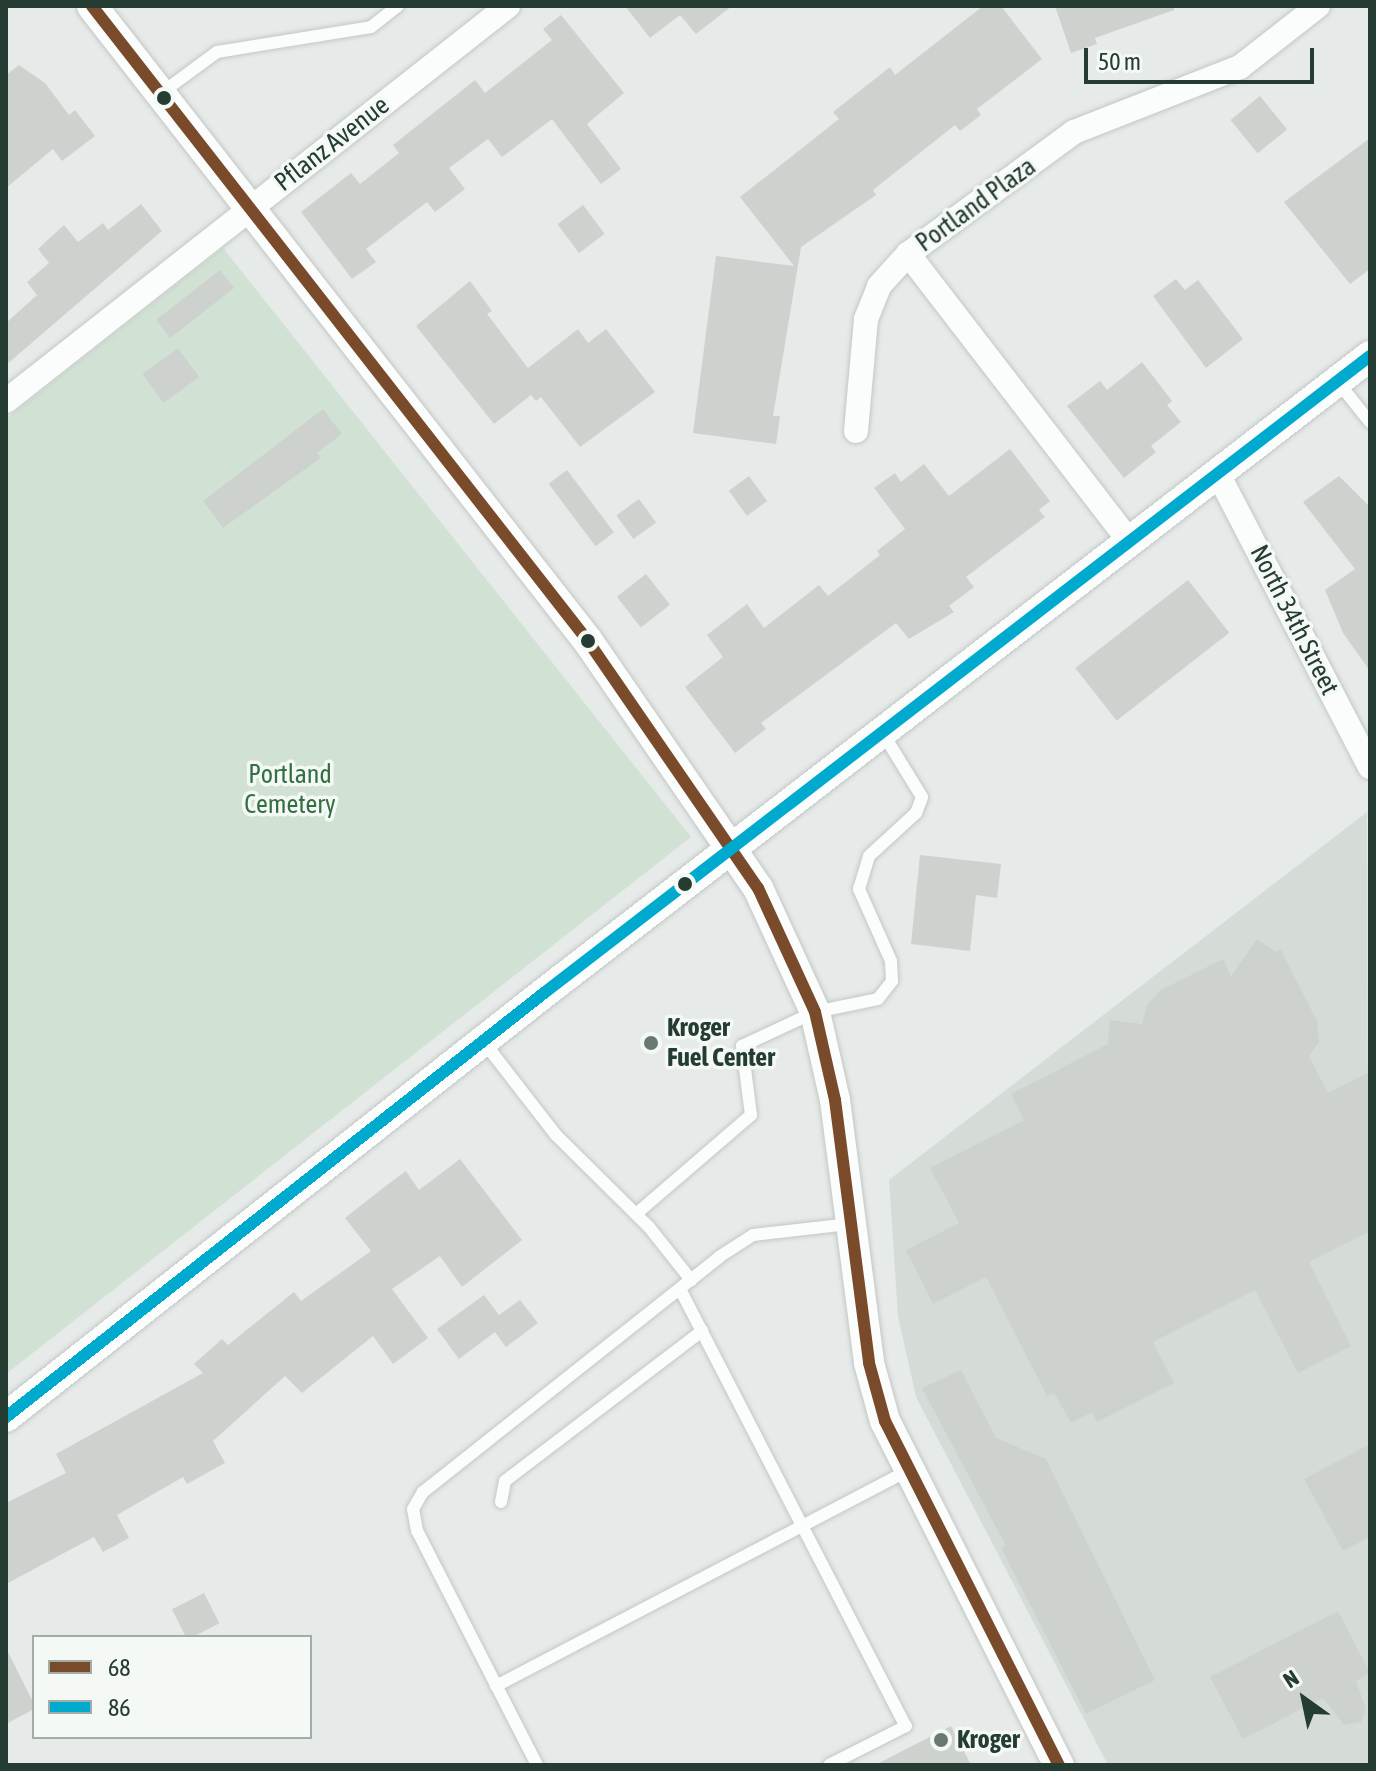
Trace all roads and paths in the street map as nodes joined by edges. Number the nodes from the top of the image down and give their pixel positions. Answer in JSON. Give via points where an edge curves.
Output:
{"nodes":[{"id":1,"x":92,"y":6,"type":"edge"},
{"id":2,"x":398,"y":6,"type":"edge"},
{"id":3,"x":508,"y":6,"type":"edge"},
{"id":4,"x":1318,"y":6,"type":"edge"},
{"id":5,"x":160,"y":94,"type":"junction"},
{"id":6,"x":249,"y":209,"type":"junction"},
{"id":7,"x":908,"y":254,"type":"junction"},
{"id":8,"x":1370,"y":356,"type":"edge"},
{"id":9,"x":1337,"y":381,"type":"junction"},
{"id":10,"x":6,"y":401,"type":"edge"},
{"id":11,"x":1370,"y":422,"type":"edge"},
{"id":12,"x":856,"y":431,"type":"dead end"},
{"id":13,"x":1218,"y":474,"type":"junction"},
{"id":14,"x":1130,"y":542,"type":"junction"},
{"id":15,"x":882,"y":732,"type":"junction"},
{"id":16,"x":1370,"y":767,"type":"edge"},
{"id":17,"x":735,"y":848,"type":"junction"},
{"id":18,"x":815,"y":1012,"type":"junction"},
{"id":19,"x":483,"y":1041,"type":"junction"},
{"id":20,"x":636,"y":1214,"type":"junction"},
{"id":21,"x":852,"y":1224,"type":"junction"},
{"id":22,"x":691,"y":1280,"type":"junction"},
{"id":23,"x":680,"y":1289,"type":"junction"},
{"id":24,"x":702,"y":1331,"type":"junction"},
{"id":25,"x":6,"y":1417,"type":"edge"},
{"id":26,"x":909,"y":1471,"type":"junction"},
{"id":27,"x":501,"y":1502,"type":"dead end"},
{"id":28,"x":803,"y":1526,"type":"junction"},
{"id":29,"x":496,"y":1686,"type":"junction"},
{"id":30,"x":537,"y":1765,"type":"edge"},
{"id":31,"x":829,"y":1765,"type":"edge"},
{"id":32,"x":1059,"y":1765,"type":"edge"}],
"edges":[{"from":1,"to":5,"type":"street"},
{"from":2,"to":5,"type":"lane","via":[[371,27],[217,52]]},
{"from":3,"to":6,"type":"street","name":"Pflanz Avenue"},
{"from":4,"to":7,"type":"street","name":"Portland Plaza","via":[[1240,67],[1074,132]]},
{"from":5,"to":6,"type":"street"},
{"from":6,"to":10,"type":"street","name":"Pflanz Avenue"},
{"from":6,"to":17,"type":"street","via":[[588,641]]},
{"from":7,"to":12,"type":"street","via":[[879,286],[869,309]]},
{"from":7,"to":14,"type":"street","name":"Portland Plaza"},
{"from":8,"to":9,"type":"street"},
{"from":9,"to":11,"type":"lane"},
{"from":9,"to":13,"type":"street"},
{"from":13,"to":14,"type":"street"},
{"from":13,"to":16,"type":"street","name":"North 34th Street"},
{"from":14,"to":15,"type":"street"},
{"from":15,"to":17,"type":"street"},
{"from":15,"to":18,"type":"lane","via":[[922,797],[916,813],[869,856],[859,889],[891,961],[892,981],[878,999]]},
{"from":17,"to":18,"type":"street","via":[[776,919]]},
{"from":17,"to":19,"type":"street"},
{"from":18,"to":20,"type":"lane","via":[[742,1046],[751,1115]]},
{"from":18,"to":21,"type":"street","via":[[835,1100]]},
{"from":19,"to":20,"type":"lane","via":[[556,1135]]},
{"from":19,"to":25,"type":"street"},
{"from":20,"to":22,"type":"lane"},
{"from":21,"to":22,"type":"lane","via":[[753,1235]]},
{"from":21,"to":26,"type":"street","via":[[869,1363],[885,1421]]},
{"from":22,"to":23,"type":"lane"},
{"from":23,"to":24,"type":"lane"},
{"from":23,"to":29,"type":"lane","via":[[423,1492],[413,1509],[417,1531]]},
{"from":24,"to":27,"type":"lane","via":[[505,1481]]},
{"from":24,"to":28,"type":"lane"},
{"from":26,"to":28,"type":"lane"},
{"from":26,"to":32,"type":"street"},
{"from":28,"to":29,"type":"lane"},
{"from":28,"to":31,"type":"lane","via":[[906,1726]]},
{"from":29,"to":30,"type":"lane"}]}
